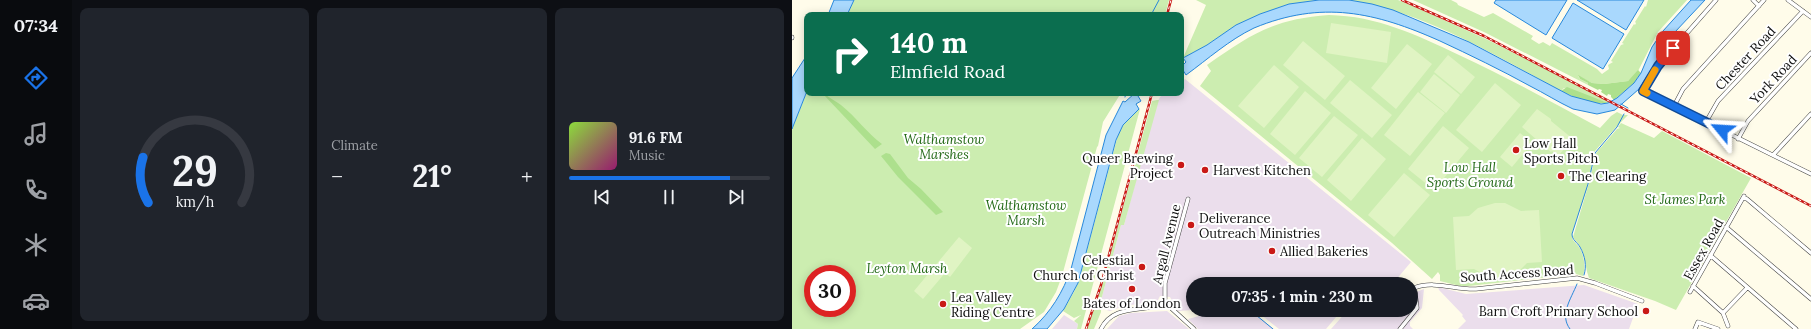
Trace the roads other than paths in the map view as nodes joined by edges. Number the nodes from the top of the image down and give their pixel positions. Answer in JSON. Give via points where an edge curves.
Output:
{"nodes":[{"id":1,"x":1716,"y":0,"type":"edge"},
{"id":2,"x":1753,"y":0,"type":"edge"},
{"id":3,"x":1764,"y":0,"type":"edge"},
{"id":4,"x":1788,"y":0,"type":"edge"},
{"id":5,"x":1759,"y":6,"type":"junction"},
{"id":6,"x":1803,"y":11,"type":"junction"},
{"id":7,"x":1811,"y":17,"type":"edge"},
{"id":8,"x":1811,"y":53,"type":"edge"},
{"id":9,"x":1674,"y":106,"type":"junction"},
{"id":10,"x":1811,"y":114,"type":"edge"},
{"id":11,"x":1706,"y":122,"type":"junction"},
{"id":12,"x":1738,"y":139,"type":"junction"},
{"id":13,"x":1774,"y":154,"type":"junction"},
{"id":14,"x":1811,"y":174,"type":"edge"},
{"id":15,"x":1188,"y":198,"type":"dead end"},
{"id":16,"x":1726,"y":228,"type":"junction"},
{"id":17,"x":1811,"y":253,"type":"edge"},
{"id":18,"x":1710,"y":256,"type":"junction"},
{"id":19,"x":1418,"y":286,"type":"edge"},
{"id":20,"x":1693,"y":286,"type":"junction"},
{"id":21,"x":1747,"y":288,"type":"junction"},
{"id":22,"x":1690,"y":292,"type":"dead end"},
{"id":23,"x":1811,"y":299,"type":"edge"},
{"id":24,"x":1642,"y":301,"type":"dead end"},
{"id":25,"x":1164,"y":304,"type":"junction"},
{"id":26,"x":1723,"y":313,"type":"junction"},
{"id":27,"x":1411,"y":317,"type":"edge"},
{"id":28,"x":1728,"y":326,"type":"dead end"},
{"id":29,"x":1403,"y":328,"type":"edge"},
{"id":30,"x":1101,"y":329,"type":"edge"},
{"id":31,"x":1194,"y":329,"type":"edge"},
{"id":32,"x":1695,"y":329,"type":"edge"},
{"id":33,"x":1718,"y":329,"type":"edge"},
{"id":34,"x":1796,"y":329,"type":"edge"}],
"edges":[{"from":1,"to":9,"type":"street","via":[[1658,66],[1643,91]]},
{"from":2,"to":5,"type":"street"},
{"from":3,"to":5,"type":"street"},
{"from":4,"to":6,"type":"street"},
{"from":5,"to":9,"type":"street","via":[[1683,89]]},
{"from":6,"to":7,"type":"street"},
{"from":6,"to":11,"type":"street","name":"Chester Road","via":[[1718,101]]},
{"from":8,"to":12,"type":"street","name":"York Road","via":[[1748,121]]},
{"from":9,"to":11,"type":"street"},
{"from":10,"to":13,"type":"street"},
{"from":11,"to":12,"type":"street"},
{"from":12,"to":13,"type":"street"},
{"from":13,"to":14,"type":"street"},
{"from":15,"to":25,"type":"street","name":"Argall Avenue","via":[[1165,283]]},
{"from":16,"to":17,"type":"street","name":"Essex Road","via":[[1744,197]]},
{"from":16,"to":18,"type":"street","name":"Essex Road"},
{"from":16,"to":23,"type":"street"},
{"from":18,"to":20,"type":"street","name":"Essex Road"},
{"from":18,"to":21,"type":"street"},
{"from":19,"to":24,"type":"street","name":"South Access Road","via":[[1433,284],[1476,289],[1577,278]]},
{"from":20,"to":22,"type":"street","name":"Essex Road"},
{"from":20,"to":26,"type":"street"},
{"from":21,"to":26,"type":"street"},
{"from":21,"to":34,"type":"street"},
{"from":25,"to":30,"type":"street","via":[[1120,312],[1108,319]]},
{"from":25,"to":31,"type":"street","name":"Argall Avenue"},
{"from":26,"to":28,"type":"street"},
{"from":27,"to":29,"type":"street","name":"South Access Road"},
{"from":32,"to":33,"type":"street","via":[[1698,322]]}]}
